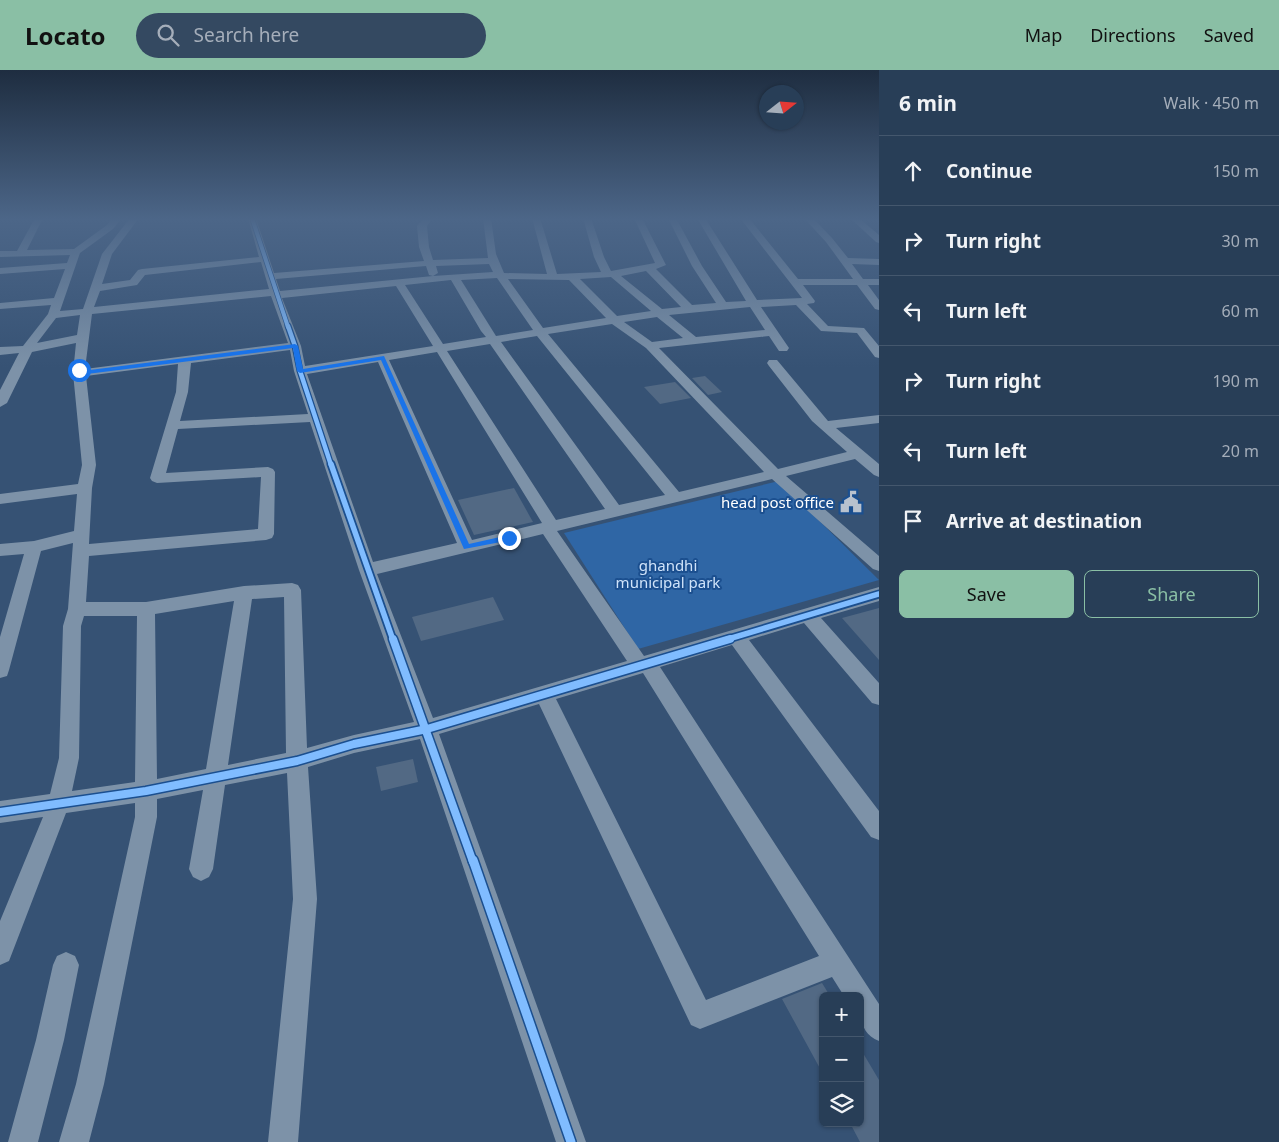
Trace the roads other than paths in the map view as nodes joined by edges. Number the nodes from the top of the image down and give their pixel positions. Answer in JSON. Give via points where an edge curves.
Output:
{"nodes":[{"id":1,"x":42,"y":268,"type":"edge"},
{"id":2,"x":70,"y":268,"type":"edge"},
{"id":3,"x":102,"y":268,"type":"edge"},
{"id":4,"x":268,"y":268,"type":"edge"},
{"id":5,"x":383,"y":268,"type":"edge"},
{"id":6,"x":432,"y":268,"type":"edge"},
{"id":7,"x":497,"y":268,"type":"edge"},
{"id":8,"x":550,"y":268,"type":"edge"},
{"id":9,"x":606,"y":268,"type":"edge"},
{"id":10,"x":642,"y":268,"type":"edge"},
{"id":11,"x":649,"y":268,"type":"edge"},
{"id":12,"x":697,"y":268,"type":"edge"},
{"id":13,"x":732,"y":268,"type":"edge"},
{"id":14,"x":784,"y":268,"type":"edge"},
{"id":15,"x":850,"y":268,"type":"edge"},
{"id":16,"x":0,"y":271,"type":"edge"},
{"id":17,"x":610,"y":274,"type":"junction"},
{"id":18,"x":500,"y":276,"type":"junction"},
{"id":19,"x":553,"y":277,"type":"junction"},
{"id":20,"x":572,"y":277,"type":"junction"},
{"id":21,"x":454,"y":278,"type":"junction"},
{"id":22,"x":436,"y":279,"type":"junction"},
{"id":23,"x":272,"y":280,"type":"junction"},
{"id":24,"x":795,"y":282,"type":"junction"},
{"id":25,"x":860,"y":282,"type":"junction"},
{"id":26,"x":879,"y":282,"type":"edge"},
{"id":27,"x":399,"y":283,"type":"junction"},
{"id":28,"x":95,"y":288,"type":"junction"},
{"id":29,"x":58,"y":301,"type":"junction"},
{"id":30,"x":799,"y":302,"type":"junction"},
{"id":31,"x":753,"y":303,"type":"junction"},
{"id":32,"x":723,"y":305,"type":"junction"},
{"id":33,"x":0,"y":306,"type":"edge"},
{"id":34,"x":879,"y":307,"type":"edge"},
{"id":35,"x":690,"y":308,"type":"junction"},
{"id":36,"x":87,"y":312,"type":"junction"},
{"id":37,"x":657,"y":313,"type":"junction"},
{"id":38,"x":53,"y":315,"type":"junction"},
{"id":39,"x":614,"y":319,"type":"junction"},
{"id":40,"x":860,"y":330,"type":"junction"},
{"id":41,"x":879,"y":331,"type":"edge"},
{"id":42,"x":539,"y":332,"type":"junction"},
{"id":43,"x":772,"y":332,"type":"junction"},
{"id":44,"x":82,"y":338,"type":"junction"},
{"id":45,"x":493,"y":340,"type":"junction"},
{"id":46,"x":691,"y":340,"type":"junction"},
{"id":47,"x":295,"y":346,"type":"junction"},
{"id":48,"x":650,"y":346,"type":"junction"},
{"id":49,"x":439,"y":348,"type":"junction"},
{"id":50,"x":783,"y":348,"type":"dead end"},
{"id":51,"x":27,"y":349,"type":"junction"},
{"id":52,"x":0,"y":351,"type":"edge"},
{"id":53,"x":879,"y":354,"type":"edge"},
{"id":54,"x":382,"y":358,"type":"junction"},
{"id":55,"x":185,"y":360,"type":"junction"},
{"id":56,"x":773,"y":363,"type":"dead end"},
{"id":57,"x":300,"y":371,"type":"junction"},
{"id":58,"x":79,"y":373,"type":"junction"},
{"id":59,"x":14,"y":375,"type":"junction"},
{"id":60,"x":0,"y":377,"type":"edge"},
{"id":61,"x":1,"y":398,"type":"edge"},
{"id":62,"x":315,"y":418,"type":"junction"},
{"id":63,"x":879,"y":419,"type":"edge"},
{"id":64,"x":173,"y":425,"type":"junction"},
{"id":65,"x":824,"y":425,"type":"junction"},
{"id":66,"x":857,"y":454,"type":"junction"},
{"id":67,"x":879,"y":472,"type":"edge"},
{"id":68,"x":775,"y":474,"type":"junction"},
{"id":69,"x":85,"y":488,"type":"junction"},
{"id":70,"x":675,"y":497,"type":"junction"},
{"id":71,"x":0,"y":500,"type":"edge"},
{"id":72,"x":615,"y":511,"type":"junction"},
{"id":73,"x":549,"y":526,"type":"junction"},
{"id":74,"x":82,"y":535,"type":"junction"},
{"id":75,"x":34,"y":546,"type":"junction"},
{"id":76,"x":467,"y":547,"type":"junction"},
{"id":77,"x":0,"y":550,"type":"edge"},
{"id":78,"x":81,"y":551,"type":"junction"},
{"id":79,"x":879,"y":565,"type":"edge"},
{"id":80,"x":368,"y":570,"type":"junction"},
{"id":81,"x":244,"y":593,"type":"junction"},
{"id":82,"x":879,"y":594,"type":"edge"},
{"id":83,"x":146,"y":608,"type":"junction"},
{"id":84,"x":77,"y":609,"type":"junction"},
{"id":85,"x":807,"y":615,"type":"junction"},
{"id":86,"x":736,"y":637,"type":"junction"},
{"id":87,"x":644,"y":664,"type":"junction"},
{"id":88,"x":0,"y":670,"type":"edge"},
{"id":89,"x":544,"y":694,"type":"junction"},
{"id":90,"x":879,"y":697,"type":"edge"},
{"id":91,"x":427,"y":729,"type":"junction"},
{"id":92,"x":297,"y":761,"type":"junction"},
{"id":93,"x":214,"y":778,"type":"junction"},
{"id":94,"x":146,"y":791,"type":"junction"},
{"id":95,"x":59,"y":803,"type":"junction"},
{"id":96,"x":0,"y":812,"type":"edge"},
{"id":97,"x":879,"y":829,"type":"edge"},
{"id":98,"x":201,"y":868,"type":"dead end"},
{"id":99,"x":0,"y":952,"type":"edge"},
{"id":100,"x":837,"y":962,"type":"junction"},
{"id":101,"x":66,"y":965,"type":"dead end"},
{"id":102,"x":856,"y":992,"type":"edge"},
{"id":103,"x":864,"y":1005,"type":"edge"},
{"id":104,"x":879,"y":1028,"type":"edge"},
{"id":105,"x":23,"y":1142,"type":"edge"},
{"id":106,"x":74,"y":1142,"type":"edge"},
{"id":107,"x":283,"y":1142,"type":"edge"},
{"id":108,"x":571,"y":1142,"type":"edge"}],
"edges":[{"from":1,"to":16,"type":"street"},
{"from":2,"to":29,"type":"street"},
{"from":3,"to":28,"type":"street"},
{"from":4,"to":23,"type":"street"},
{"from":5,"to":23,"type":"street"},
{"from":6,"to":22,"type":"street"},
{"from":7,"to":18,"type":"street"},
{"from":8,"to":19,"type":"street"},
{"from":9,"to":17,"type":"street"},
{"from":10,"to":17,"type":"street"},
{"from":11,"to":35,"type":"street"},
{"from":12,"to":32,"type":"street"},
{"from":13,"to":31,"type":"street"},
{"from":14,"to":24,"type":"street"},
{"from":15,"to":25,"type":"street"},
{"from":17,"to":20,"type":"street"},
{"from":17,"to":37,"type":"street"},
{"from":18,"to":19,"type":"street"},
{"from":18,"to":21,"type":"street"},
{"from":18,"to":42,"type":"street"},
{"from":19,"to":20,"type":"street"},
{"from":20,"to":39,"type":"street"},
{"from":21,"to":22,"type":"street"},
{"from":21,"to":45,"type":"street"},
{"from":22,"to":27,"type":"street"},
{"from":23,"to":27,"type":"street"},
{"from":23,"to":28,"type":"street","via":[[142,272],[132,283]]},
{"from":23,"to":36,"type":"street"},
{"from":23,"to":47,"type":"street"},
{"from":24,"to":25,"type":"street"},
{"from":24,"to":30,"type":"street","via":[[810,301]]},
{"from":25,"to":26,"type":"street"},
{"from":25,"to":34,"type":"street"},
{"from":27,"to":49,"type":"street"},
{"from":28,"to":36,"type":"street"},
{"from":29,"to":33,"type":"street"},
{"from":29,"to":38,"type":"street"},
{"from":30,"to":31,"type":"street"},
{"from":30,"to":40,"type":"street","via":[[825,329]]},
{"from":31,"to":32,"type":"street"},
{"from":31,"to":43,"type":"street"},
{"from":32,"to":35,"type":"street"},
{"from":35,"to":37,"type":"street"},
{"from":36,"to":38,"type":"street"},
{"from":36,"to":44,"type":"street"},
{"from":37,"to":39,"type":"street"},
{"from":37,"to":46,"type":"street"},
{"from":38,"to":51,"type":"street"},
{"from":39,"to":42,"type":"street"},
{"from":39,"to":48,"type":"street"},
{"from":40,"to":41,"type":"street"},
{"from":40,"to":53,"type":"street"},
{"from":42,"to":45,"type":"street"},
{"from":42,"to":70,"type":"street"},
{"from":43,"to":46,"type":"street"},
{"from":43,"to":50,"type":"street"},
{"from":44,"to":51,"type":"street"},
{"from":44,"to":58,"type":"street"},
{"from":45,"to":49,"type":"street"},
{"from":45,"to":72,"type":"street"},
{"from":46,"to":48,"type":"street"},
{"from":47,"to":55,"type":"street"},
{"from":47,"to":57,"type":"street"},
{"from":48,"to":68,"type":"street"},
{"from":49,"to":54,"type":"street"},
{"from":49,"to":73,"type":"street"},
{"from":51,"to":52,"type":"street"},
{"from":51,"to":59,"type":"street"},
{"from":54,"to":57,"type":"street"},
{"from":54,"to":76,"type":"street"},
{"from":55,"to":58,"type":"street"},
{"from":55,"to":64,"type":"street","via":[[182,392]]},
{"from":56,"to":65,"type":"street"},
{"from":57,"to":62,"type":"street"},
{"from":58,"to":69,"type":"street","via":[[89,465]]},
{"from":59,"to":60,"type":"street"},
{"from":59,"to":61,"type":"street"},
{"from":62,"to":64,"type":"street"},
{"from":62,"to":80,"type":"street"},
{"from":63,"to":65,"type":"street"},
{"from":64,"to":78,"type":"street","via":[[157,478],[268,472],[266,534]]},
{"from":65,"to":66,"type":"street"},
{"from":66,"to":67,"type":"street"},
{"from":66,"to":68,"type":"street"},
{"from":68,"to":70,"type":"street"},
{"from":68,"to":79,"type":"street"},
{"from":69,"to":71,"type":"street"},
{"from":69,"to":74,"type":"street"},
{"from":70,"to":72,"type":"street"},
{"from":72,"to":73,"type":"street"},
{"from":73,"to":76,"type":"street"},
{"from":73,"to":87,"type":"street"},
{"from":74,"to":75,"type":"street"},
{"from":74,"to":78,"type":"street"},
{"from":75,"to":77,"type":"street"},
{"from":75,"to":88,"type":"street"},
{"from":76,"to":80,"type":"street"},
{"from":78,"to":84,"type":"street"},
{"from":80,"to":91,"type":"street"},
{"from":81,"to":83,"type":"street"},
{"from":81,"to":92,"type":"street","via":[[292,590]]},
{"from":81,"to":93,"type":"street"},
{"from":82,"to":85,"type":"street"},
{"from":83,"to":84,"type":"street"},
{"from":83,"to":94,"type":"street"},
{"from":84,"to":95,"type":"street","via":[[72,626],[68,758]]},
{"from":85,"to":86,"type":"street"},
{"from":85,"to":90,"type":"street"},
{"from":86,"to":87,"type":"street"},
{"from":86,"to":97,"type":"street"},
{"from":87,"to":89,"type":"street"},
{"from":87,"to":100,"type":"street"},
{"from":89,"to":91,"type":"street"},
{"from":89,"to":100,"type":"street","via":[[700,1016]]},
{"from":91,"to":92,"type":"street","via":[[354,744]]},
{"from":91,"to":108,"type":"street"},
{"from":92,"to":93,"type":"street"},
{"from":92,"to":107,"type":"street","via":[[305,899]]},
{"from":93,"to":94,"type":"street"},
{"from":93,"to":98,"type":"street"},
{"from":94,"to":95,"type":"street"},
{"from":94,"to":106,"type":"street","via":[[146,817],[90,1084]]},
{"from":95,"to":96,"type":"street"},
{"from":95,"to":99,"type":"street"},
{"from":100,"to":102,"type":"street"},
{"from":101,"to":105,"type":"street"},
{"from":103,"to":104,"type":"street"}]}
